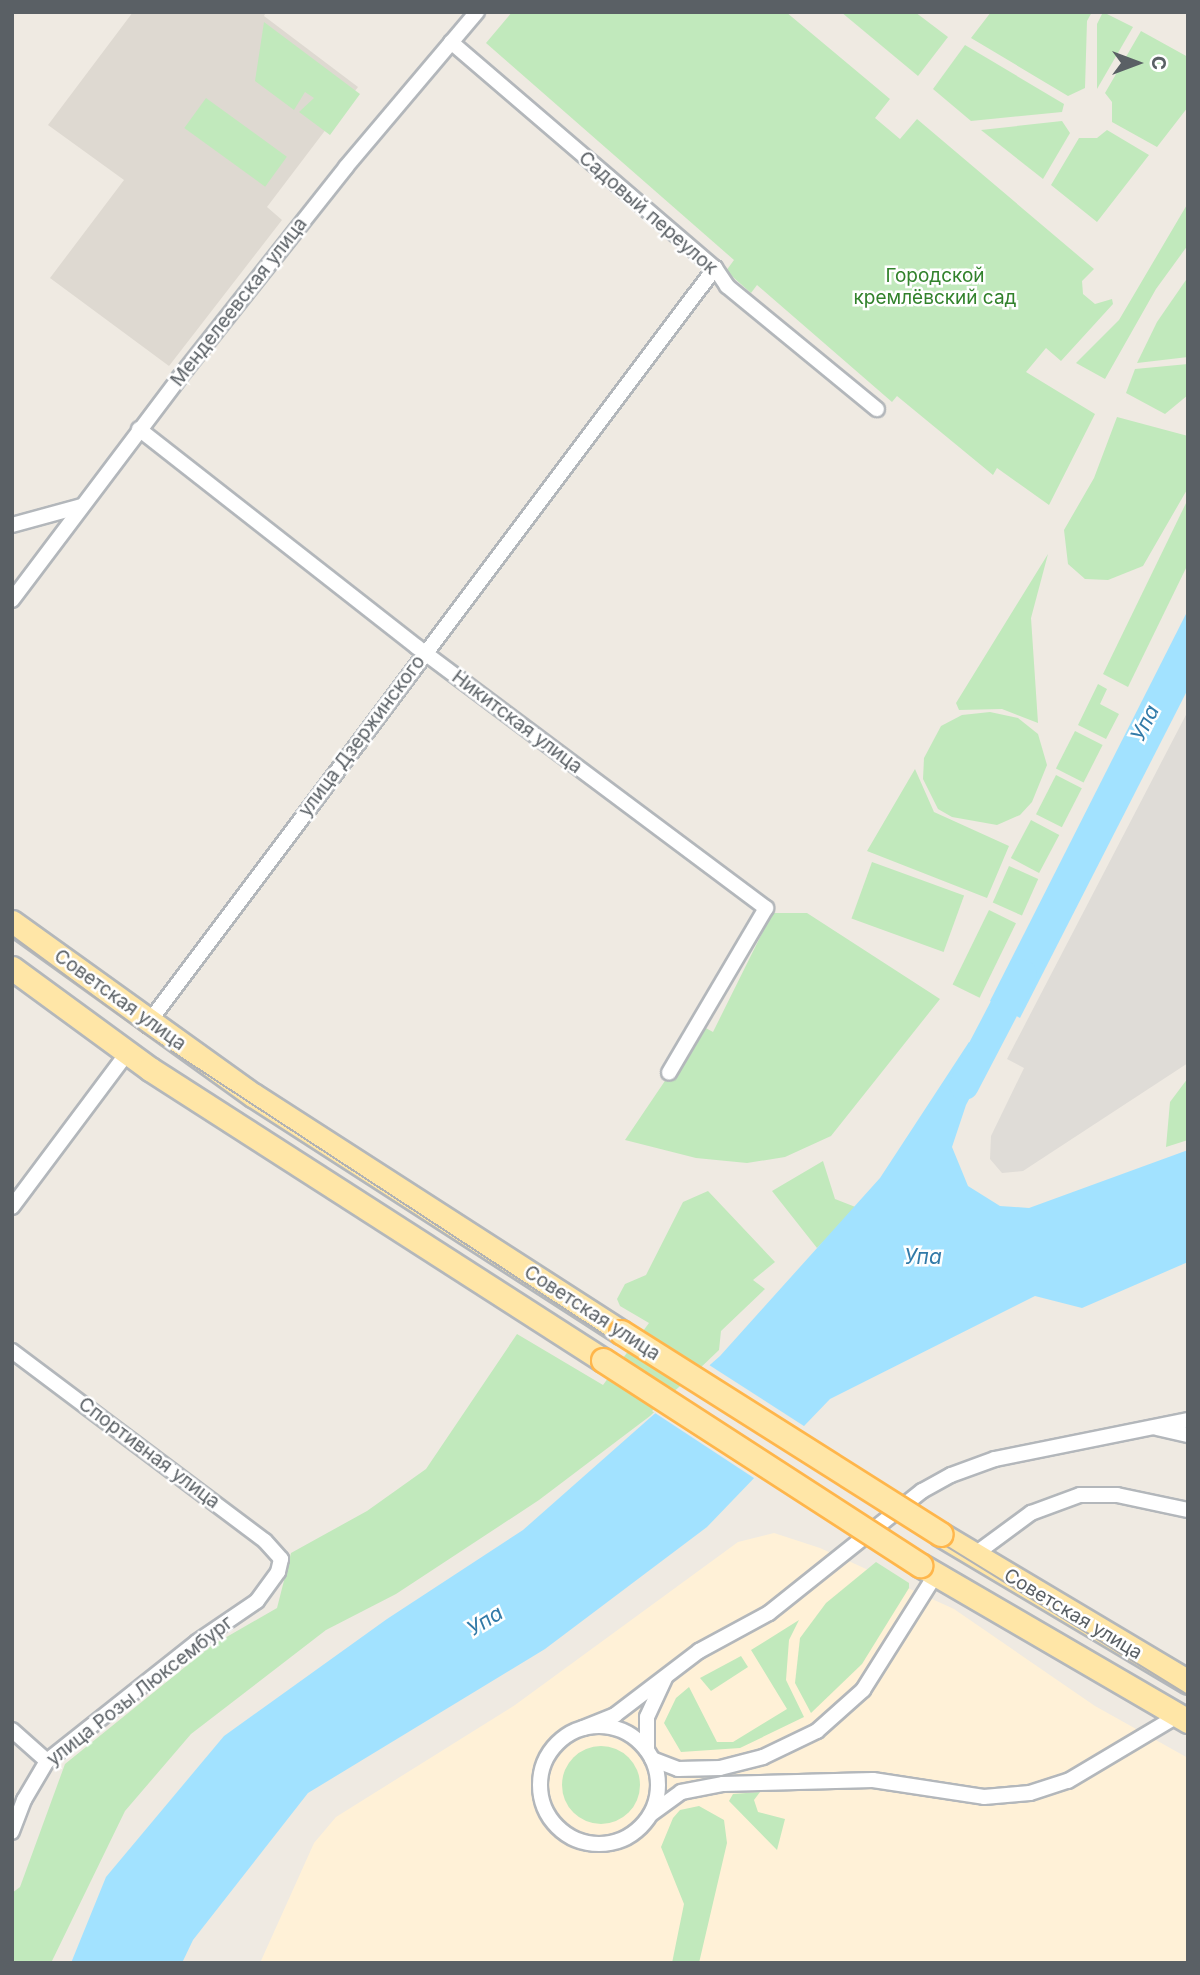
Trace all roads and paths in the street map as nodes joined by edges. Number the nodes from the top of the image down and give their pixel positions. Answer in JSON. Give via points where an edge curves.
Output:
{"nodes":[{"id":1,"x":477,"y":12,"type":"edge"},
{"id":2,"x":451,"y":42,"type":"junction"},
{"id":3,"x":715,"y":268,"type":"junction"},
{"id":4,"x":877,"y":409,"type":"dead end"},
{"id":5,"x":139,"y":429,"type":"junction"},
{"id":6,"x":82,"y":506,"type":"junction"},
{"id":7,"x":12,"y":525,"type":"edge"},
{"id":8,"x":12,"y":600,"type":"edge"},
{"id":9,"x":424,"y":653,"type":"junction"},
{"id":10,"x":12,"y":922,"type":"edge"},
{"id":11,"x":12,"y":968,"type":"edge"},
{"id":12,"x":149,"y":1022,"type":"junction"},
{"id":13,"x":127,"y":1053,"type":"junction"},
{"id":14,"x":669,"y":1073,"type":"dead end"},
{"id":15,"x":12,"y":1207,"type":"edge"},
{"id":16,"x":12,"y":1351,"type":"edge"},
{"id":17,"x":1188,"y":1420,"type":"edge"},
{"id":18,"x":1156,"y":1427,"type":"junction"},
{"id":19,"x":1188,"y":1435,"type":"edge"},
{"id":20,"x":1188,"y":1510,"type":"edge"},
{"id":21,"x":974,"y":1555,"type":"junction"},
{"id":22,"x":281,"y":1559,"type":"joint"},
{"id":23,"x":928,"y":1569,"type":"junction"},
{"id":24,"x":670,"y":1671,"type":"junction"},
{"id":25,"x":1188,"y":1682,"type":"edge"},
{"id":26,"x":1183,"y":1718,"type":"edge"},
{"id":27,"x":583,"y":1728,"type":"junction"},
{"id":28,"x":12,"y":1730,"type":"edge"},
{"id":29,"x":650,"y":1755,"type":"junction"},
{"id":30,"x":47,"y":1761,"type":"junction"},
{"id":31,"x":651,"y":1814,"type":"junction"},
{"id":32,"x":12,"y":1832,"type":"edge"}],
"edges":[{"from":1,"to":2,"type":"street","name":"Менделеевская улица"},
{"from":2,"to":3,"type":"street","name":"Садовый переулок"},
{"from":2,"to":5,"type":"street","name":"Менделеевская улица"},
{"from":3,"to":4,"type":"street","name":"Садовый переулок","via":[[727,286]]},
{"from":3,"to":9,"type":"street","name":"улица Дзержинского"},
{"from":5,"to":6,"type":"street","name":"Менделеевская улица"},
{"from":5,"to":9,"type":"street","name":"Никитская улица"},
{"from":6,"to":7,"type":"street"},
{"from":6,"to":8,"type":"street","name":"Менделеевская улица"},
{"from":9,"to":12,"type":"street","name":"улица Дзержинского"},
{"from":9,"to":14,"type":"street","name":"Никитская улица","via":[[766,908]]},
{"from":10,"to":12,"type":"main road","name":"Советская улица"},
{"from":11,"to":13,"type":"main road","name":"Советская улица"},
{"from":12,"to":13,"type":"main road","name":"улица Дзержинского"},
{"from":12,"to":21,"type":"main road","name":"Советская улица","bridge":true,"via":[[253,1095]]},
{"from":13,"to":15,"type":"street","name":"улица Дзержинского"},
{"from":13,"to":23,"type":"main road","name":"Советская улица","bridge":true},
{"from":16,"to":22,"type":"street","name":"Спортивная улица","via":[[265,1541]]},
{"from":17,"to":18,"type":"street"},
{"from":18,"to":19,"type":"street"},
{"from":18,"to":24,"type":"street","via":[[995,1458],[951,1475],[922,1491],[769,1612]]},
{"from":20,"to":21,"type":"street","via":[[1117,1495],[1080,1495],[1031,1513]]},
{"from":21,"to":25,"type":"main road","name":"Советская улица"},
{"from":22,"to":30,"type":"street","name":"улица Розы Люксембург","via":[[278,1572],[257,1601]]},
{"from":23,"to":26,"type":"main road","name":"Советская улица"},
{"from":23,"to":29,"type":"street","via":[[863,1690],[817,1731],[763,1757],[720,1768],[678,1769]]},
{"from":24,"to":27,"type":"street","via":[[615,1715]]},
{"from":24,"to":29,"type":"street","via":[[647,1717]]},
{"from":26,"to":31,"type":"street","via":[[1068,1780],[1030,1793],[984,1797],[873,1780],[723,1784],[681,1792]]},
{"from":27,"to":29,"type":"street","via":[[618,1729]]},
{"from":27,"to":31,"type":"street","via":[[565,1736],[542,1767],[543,1805],[553,1822],[567,1836],[603,1845],[635,1833]]},
{"from":28,"to":30,"type":"street"},
{"from":29,"to":31,"type":"street","via":[[659,1787]]},
{"from":30,"to":32,"type":"street","name":"улица Розы Люксембург"}]}
